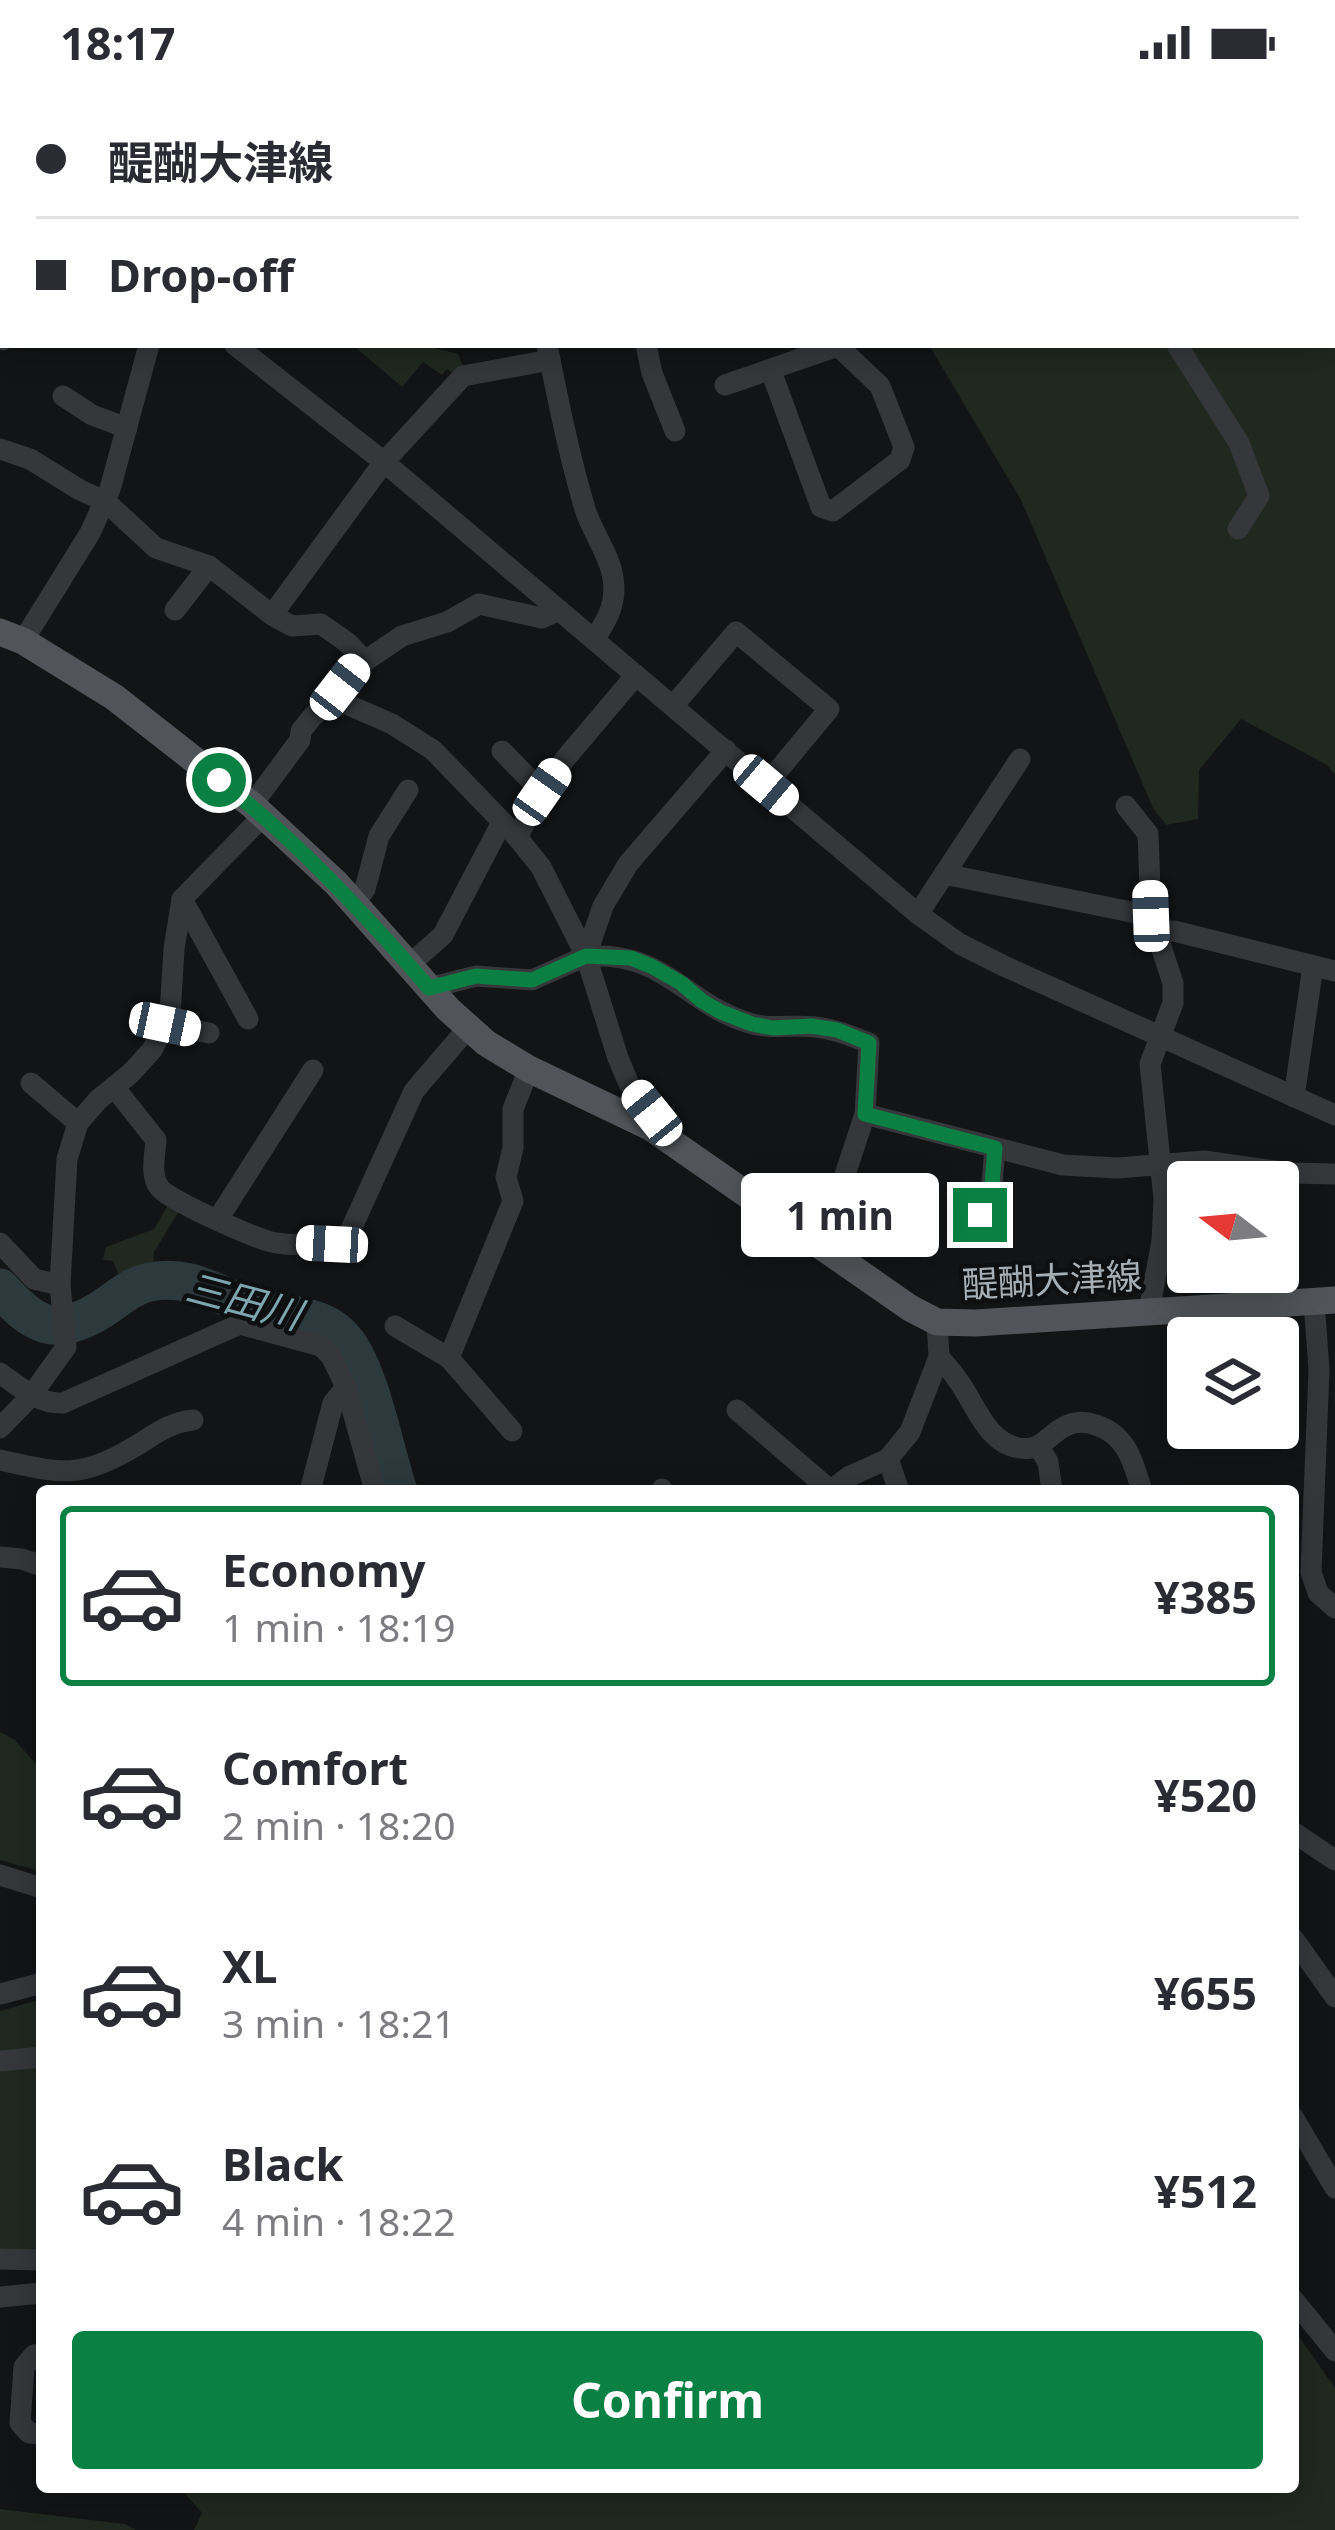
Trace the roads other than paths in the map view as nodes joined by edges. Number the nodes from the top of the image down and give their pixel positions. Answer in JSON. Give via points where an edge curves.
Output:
{"nodes":[{"id":1,"x":148,"y":348,"type":"edge"},
{"id":2,"x":239,"y":348,"type":"edge"},
{"id":3,"x":647,"y":348,"type":"edge"},
{"id":4,"x":829,"y":348,"type":"edge"},
{"id":5,"x":840,"y":348,"type":"edge"},
{"id":6,"x":1179,"y":348,"type":"edge"},
{"id":7,"x":549,"y":352,"type":"edge"},
{"id":8,"x":771,"y":371,"type":"junction"},
{"id":9,"x":725,"y":385,"type":"dead end"},
{"id":10,"x":63,"y":396,"type":"dead end"},
{"id":11,"x":127,"y":428,"type":"junction"},
{"id":12,"x":675,"y":431,"type":"dead end"},
{"id":13,"x":0,"y":448,"type":"edge"},
{"id":14,"x":384,"y":462,"type":"junction"},
{"id":15,"x":105,"y":501,"type":"junction"},
{"id":16,"x":1238,"y":530,"type":"dead end"},
{"id":17,"x":209,"y":566,"type":"junction"},
{"id":18,"x":175,"y":610,"type":"dead end"},
{"id":19,"x":559,"y":610,"type":"junction"},
{"id":20,"x":272,"y":615,"type":"junction"},
{"id":21,"x":11,"y":637,"type":"edge"},
{"id":22,"x":595,"y":638,"type":"junction"},
{"id":23,"x":365,"y":661,"type":"junction"},
{"id":24,"x":636,"y":675,"type":"junction"},
{"id":25,"x":335,"y":699,"type":"junction"},
{"id":26,"x":673,"y":706,"type":"junction"},
{"id":27,"x":502,"y":751,"type":"dead end"},
{"id":28,"x":725,"y":751,"type":"junction"},
{"id":29,"x":1020,"y":759,"type":"dead end"},
{"id":30,"x":766,"y":785,"type":"junction"},
{"id":31,"x":408,"y":790,"type":"dead end"},
{"id":32,"x":542,"y":792,"type":"junction"},
{"id":33,"x":1126,"y":806,"type":"dead end"},
{"id":34,"x":258,"y":811,"type":"junction"},
{"id":35,"x":510,"y":829,"type":"junction"},
{"id":36,"x":944,"y":874,"type":"junction"},
{"id":37,"x":182,"y":899,"type":"junction"},
{"id":38,"x":355,"y":903,"type":"junction"},
{"id":39,"x":918,"y":914,"type":"junction"},
{"id":40,"x":1154,"y":924,"type":"junction"},
{"id":41,"x":586,"y":956,"type":"junction"},
{"id":42,"x":410,"y":965,"type":"junction"},
{"id":43,"x":1324,"y":968,"type":"edge"},
{"id":44,"x":429,"y":988,"type":"junction"},
{"id":45,"x":248,"y":1019,"type":"dead end"},
{"id":46,"x":165,"y":1024,"type":"junction"},
{"id":47,"x":467,"y":1028,"type":"junction"},
{"id":48,"x":209,"y":1033,"type":"dead end"},
{"id":49,"x":1160,"y":1035,"type":"junction"},
{"id":50,"x":529,"y":1069,"type":"junction"},
{"id":51,"x":313,"y":1070,"type":"dead end"},
{"id":52,"x":31,"y":1083,"type":"dead end"},
{"id":53,"x":106,"y":1094,"type":"junction"},
{"id":54,"x":1294,"y":1097,"type":"junction"},
{"id":55,"x":865,"y":1114,"type":"junction"},
{"id":56,"x":1335,"y":1115,"type":"edge"},
{"id":57,"x":78,"y":1123,"type":"junction"},
{"id":58,"x":650,"y":1126,"type":"junction"},
{"id":59,"x":995,"y":1148,"type":"junction"},
{"id":60,"x":1159,"y":1165,"type":"junction"},
{"id":61,"x":1335,"y":1174,"type":"edge"},
{"id":62,"x":980,"y":1215,"type":"dead end"},
{"id":63,"x":218,"y":1220,"type":"junction"},
{"id":64,"x":0,"y":1244,"type":"edge"},
{"id":65,"x":818,"y":1245,"type":"junction"},
{"id":66,"x":60,"y":1286,"type":"junction"},
{"id":67,"x":1324,"y":1300,"type":"edge"},
{"id":68,"x":1149,"y":1311,"type":"junction"},
{"id":69,"x":937,"y":1322,"type":"junction"},
{"id":70,"x":395,"y":1326,"type":"dead end"},
{"id":71,"x":938,"y":1357,"type":"junction"},
{"id":72,"x":449,"y":1358,"type":"junction"},
{"id":73,"x":0,"y":1373,"type":"edge"},
{"id":74,"x":346,"y":1387,"type":"junction"},
{"id":75,"x":31,"y":1396,"type":"junction"},
{"id":76,"x":737,"y":1411,"type":"dead end"},
{"id":77,"x":193,"y":1420,"type":"dead end"},
{"id":78,"x":0,"y":1428,"type":"edge"},
{"id":79,"x":512,"y":1431,"type":"dead end"},
{"id":80,"x":1040,"y":1448,"type":"junction"},
{"id":81,"x":888,"y":1459,"type":"junction"},
{"id":82,"x":0,"y":1460,"type":"edge"},
{"id":83,"x":312,"y":1485,"type":"edge"},
{"id":84,"x":373,"y":1485,"type":"edge"},
{"id":85,"x":823,"y":1485,"type":"edge"},
{"id":86,"x":838,"y":1485,"type":"edge"},
{"id":87,"x":896,"y":1485,"type":"edge"},
{"id":88,"x":1051,"y":1485,"type":"edge"},
{"id":89,"x":1140,"y":1485,"type":"edge"},
{"id":90,"x":1311,"y":1541,"type":"junction"},
{"id":91,"x":1335,"y":1542,"type":"edge"},
{"id":92,"x":0,"y":1557,"type":"edge"},
{"id":93,"x":36,"y":1564,"type":"edge"},
{"id":94,"x":1335,"y":1609,"type":"edge"},
{"id":95,"x":1299,"y":1836,"type":"edge"},
{"id":96,"x":1335,"y":1860,"type":"edge"},
{"id":97,"x":0,"y":1875,"type":"edge"},
{"id":98,"x":36,"y":1886,"type":"edge"},
{"id":99,"x":1299,"y":1946,"type":"edge"},
{"id":100,"x":36,"y":1985,"type":"edge"},
{"id":101,"x":0,"y":1994,"type":"edge"},
{"id":102,"x":1335,"y":1997,"type":"edge"},
{"id":103,"x":36,"y":2058,"type":"edge"},
{"id":104,"x":0,"y":2061,"type":"edge"},
{"id":105,"x":1299,"y":2127,"type":"edge"},
{"id":106,"x":1335,"y":2188,"type":"edge"},
{"id":107,"x":0,"y":2259,"type":"edge"},
{"id":108,"x":36,"y":2260,"type":"edge"},
{"id":109,"x":36,"y":2294,"type":"edge"},
{"id":110,"x":0,"y":2297,"type":"edge"},
{"id":111,"x":1299,"y":2306,"type":"edge"},
{"id":112,"x":1335,"y":2351,"type":"edge"},
{"id":113,"x":36,"y":2355,"type":"edge"},
{"id":114,"x":36,"y":2434,"type":"edge"}],
"edges":[{"from":1,"to":11,"type":"street"},
{"from":2,"to":14,"type":"street"},
{"from":3,"to":12,"type":"street"},
{"from":4,"to":8,"type":"street"},
{"from":5,"to":8,"type":"street","via":[[880,386],[904,447],[900,460],[833,511],[821,507]]},
{"from":6,"to":16,"type":"street","via":[[1239,442],[1259,496]]},
{"from":7,"to":14,"type":"street","via":[[463,376]]},
{"from":7,"to":22,"type":"street","via":[[575,475],[613,574],[614,601]]},
{"from":8,"to":9,"type":"street"},
{"from":10,"to":11,"type":"street"},
{"from":11,"to":15,"type":"street"},
{"from":13,"to":15,"type":"street"},
{"from":14,"to":19,"type":"street"},
{"from":14,"to":20,"type":"street"},
{"from":15,"to":17,"type":"street","via":[[156,548]]},
{"from":15,"to":21,"type":"street"},
{"from":17,"to":18,"type":"street"},
{"from":17,"to":20,"type":"street"},
{"from":19,"to":22,"type":"street"},
{"from":19,"to":23,"type":"street","via":[[542,618],[479,604]]},
{"from":20,"to":23,"type":"street","via":[[292,626],[320,624]]},
{"from":21,"to":34,"type":"main road","name":"醍醐大津線","via":[[114,698]]},
{"from":22,"to":24,"type":"street"},
{"from":23,"to":25,"type":"street"},
{"from":24,"to":26,"type":"street"},
{"from":24,"to":32,"type":"street"},
{"from":25,"to":34,"type":"street","via":[[301,731]]},
{"from":25,"to":35,"type":"street","via":[[434,750]]},
{"from":26,"to":28,"type":"street"},
{"from":26,"to":30,"type":"street","via":[[736,632],[829,709]]},
{"from":27,"to":32,"type":"street"},
{"from":28,"to":30,"type":"street"},
{"from":28,"to":41,"type":"street","via":[[628,864]]},
{"from":29,"to":36,"type":"street"},
{"from":30,"to":39,"type":"street"},
{"from":31,"to":38,"type":"street"},
{"from":32,"to":35,"type":"street"},
{"from":33,"to":40,"type":"street","via":[[1148,834]]},
{"from":34,"to":37,"type":"street"},
{"from":34,"to":38,"type":"main road","name":"醍醐大津線"},
{"from":35,"to":41,"type":"street","via":[[541,867]]},
{"from":35,"to":42,"type":"street","via":[[443,935]]},
{"from":36,"to":39,"type":"street"},
{"from":36,"to":40,"type":"street"},
{"from":37,"to":45,"type":"street"},
{"from":37,"to":46,"type":"street"},
{"from":38,"to":42,"type":"main road","name":"醍醐大津線"},
{"from":39,"to":49,"type":"street","via":[[1004,966]]},
{"from":40,"to":43,"type":"street"},
{"from":40,"to":49,"type":"street","via":[[1173,983]]},
{"from":41,"to":44,"type":"street","via":[[532,980],[476,976]]},
{"from":41,"to":55,"type":"street","via":[[653,967],[752,1024],[837,1030],[869,1043]]},
{"from":41,"to":58,"type":"street","via":[[623,1071],[652,1113]]},
{"from":42,"to":44,"type":"main road","name":"醍醐大津線"},
{"from":43,"to":54,"type":"street"},
{"from":44,"to":47,"type":"main road","name":"醍醐大津線"},
{"from":46,"to":48,"type":"street"},
{"from":46,"to":53,"type":"street","via":[[152,1050]]},
{"from":47,"to":50,"type":"main road","name":"醍醐大津線"},
{"from":47,"to":63,"type":"street","via":[[414,1090],[347,1238],[271,1242]]},
{"from":49,"to":54,"type":"street"},
{"from":49,"to":60,"type":"street","via":[[1150,1064]]},
{"from":50,"to":58,"type":"main road","name":"醍醐大津線"},
{"from":50,"to":72,"type":"street","via":[[513,1109],[506,1177],[513,1202]]},
{"from":51,"to":63,"type":"street"},
{"from":52,"to":57,"type":"street"},
{"from":53,"to":57,"type":"street"},
{"from":53,"to":63,"type":"street","via":[[157,1140],[160,1192]]},
{"from":54,"to":56,"type":"street"},
{"from":55,"to":59,"type":"street"},
{"from":55,"to":65,"type":"street"},
{"from":57,"to":66,"type":"street","via":[[67,1160]]},
{"from":58,"to":65,"type":"main road","name":"醍醐大津線"},
{"from":59,"to":60,"type":"street","via":[[1063,1166]]},
{"from":59,"to":62,"type":"street"},
{"from":60,"to":61,"type":"street","via":[[1204,1161]]},
{"from":60,"to":68,"type":"street","via":[[1162,1241]]},
{"from":64,"to":66,"type":"street","via":[[34,1279]]},
{"from":65,"to":69,"type":"main road","name":"醍醐大津線"},
{"from":66,"to":75,"type":"street","via":[[66,1347]]},
{"from":67,"to":68,"type":"main road","name":"醍醐大津線"},
{"from":67,"to":90,"type":"street"},
{"from":68,"to":69,"type":"main road","name":"醍醐大津線"},
{"from":69,"to":71,"type":"street"},
{"from":70,"to":72,"type":"street"},
{"from":71,"to":80,"type":"street","via":[[986,1427],[1011,1445]]},
{"from":71,"to":81,"type":"street","via":[[910,1432]]},
{"from":72,"to":79,"type":"street"},
{"from":73,"to":75,"type":"street"},
{"from":74,"to":75,"type":"street","via":[[321,1346],[240,1324],[63,1403]]},
{"from":74,"to":83,"type":"street","via":[[333,1403]]},
{"from":74,"to":84,"type":"street"},
{"from":75,"to":78,"type":"street"},
{"from":76,"to":85,"type":"street"},
{"from":77,"to":82,"type":"street","via":[[86,1471],[60,1474]]},
{"from":80,"to":88,"type":"street"},
{"from":80,"to":89,"type":"street","via":[[1064,1426],[1103,1427],[1130,1453]]},
{"from":81,"to":86,"type":"street"},
{"from":81,"to":87,"type":"street"},
{"from":90,"to":91,"type":"street"},
{"from":90,"to":94,"type":"street","via":[[1318,1593]]},
{"from":92,"to":93,"type":"street"},
{"from":95,"to":96,"type":"street"},
{"from":97,"to":98,"type":"street"},
{"from":99,"to":102,"type":"street"},
{"from":100,"to":101,"type":"street"},
{"from":103,"to":104,"type":"street"},
{"from":105,"to":106,"type":"street"},
{"from":107,"to":108,"type":"street"},
{"from":109,"to":110,"type":"street"},
{"from":111,"to":112,"type":"street"},
{"from":113,"to":114,"type":"street","via":[[24,2368],[20,2423]]}]}
